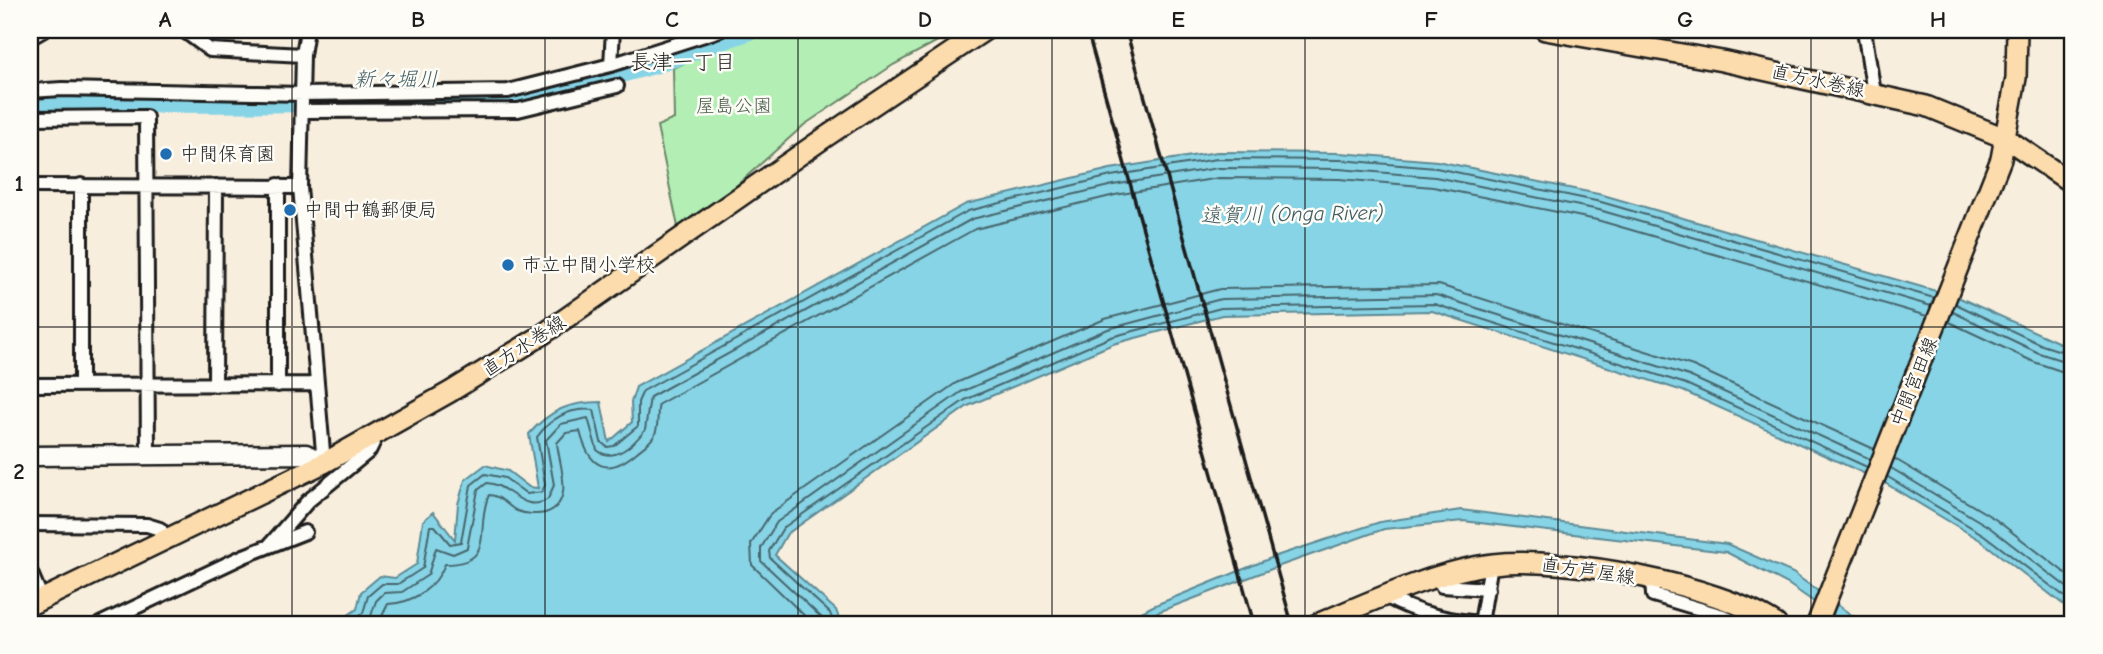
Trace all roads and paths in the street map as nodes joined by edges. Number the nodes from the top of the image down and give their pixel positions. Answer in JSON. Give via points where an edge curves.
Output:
{"nodes":[{"id":1,"x":44,"y":30,"type":"edge"},
{"id":2,"x":183,"y":30,"type":"edge"},
{"id":3,"x":307,"y":30,"type":"edge"},
{"id":4,"x":613,"y":30,"type":"edge"},
{"id":5,"x":720,"y":30,"type":"edge"},
{"id":6,"x":985,"y":30,"type":"edge"},
{"id":7,"x":1545,"y":30,"type":"edge"},
{"id":8,"x":1864,"y":30,"type":"edge"},
{"id":9,"x":2017,"y":30,"type":"edge"},
{"id":10,"x":30,"y":38,"type":"edge"},
{"id":11,"x":303,"y":55,"type":"junction"},
{"id":12,"x":611,"y":65,"type":"junction"},
{"id":13,"x":617,"y":86,"type":"dead end"},
{"id":14,"x":30,"y":91,"type":"edge"},
{"id":15,"x":1874,"y":93,"type":"junction"},
{"id":16,"x":303,"y":102,"type":"junction"},
{"id":17,"x":30,"y":118,"type":"edge"},
{"id":18,"x":2007,"y":139,"type":"junction"},
{"id":19,"x":2073,"y":184,"type":"edge"},
{"id":20,"x":148,"y":185,"type":"junction"},
{"id":21,"x":30,"y":186,"type":"edge"},
{"id":22,"x":81,"y":186,"type":"junction"},
{"id":23,"x":216,"y":186,"type":"junction"},
{"id":24,"x":278,"y":186,"type":"junction"},
{"id":25,"x":300,"y":187,"type":"junction"},
{"id":26,"x":81,"y":384,"type":"junction"},
{"id":27,"x":317,"y":384,"type":"junction"},
{"id":28,"x":30,"y":385,"type":"edge"},
{"id":29,"x":149,"y":385,"type":"junction"},
{"id":30,"x":215,"y":385,"type":"junction"},
{"id":31,"x":278,"y":385,"type":"junction"},
{"id":32,"x":378,"y":434,"type":"junction"},
{"id":33,"x":148,"y":455,"type":"junction"},
{"id":34,"x":30,"y":456,"type":"edge"},
{"id":35,"x":324,"y":463,"type":"junction"},
{"id":36,"x":30,"y":524,"type":"edge"},
{"id":37,"x":305,"y":532,"type":"dead end"},
{"id":38,"x":167,"y":540,"type":"junction"},
{"id":39,"x":268,"y":547,"type":"junction"},
{"id":40,"x":1491,"y":564,"type":"junction"},
{"id":41,"x":30,"y":571,"type":"edge"},
{"id":42,"x":1652,"y":580,"type":"junction"},
{"id":43,"x":1442,"y":586,"type":"dead end"},
{"id":44,"x":1488,"y":589,"type":"junction"},
{"id":45,"x":1385,"y":596,"type":"junction"},
{"id":46,"x":36,"y":602,"type":"edge"},
{"id":47,"x":1706,"y":610,"type":"junction"},
{"id":48,"x":1425,"y":620,"type":"edge"},
{"id":49,"x":100,"y":624,"type":"edge"},
{"id":50,"x":1317,"y":624,"type":"edge"},
{"id":51,"x":1486,"y":624,"type":"edge"},
{"id":52,"x":1708,"y":624,"type":"edge"},
{"id":53,"x":1738,"y":624,"type":"edge"},
{"id":54,"x":1776,"y":624,"type":"edge"},
{"id":55,"x":1817,"y":624,"type":"edge"}],
"edges":[{"from":1,"to":10,"type":"street"},
{"from":2,"to":11,"type":"street","via":[[210,50]]},
{"from":3,"to":11,"type":"street"},
{"from":4,"to":12,"type":"street"},
{"from":5,"to":12,"type":"street"},
{"from":6,"to":32,"type":"main road","name":"直方水巻線","via":[[539,337]]},
{"from":7,"to":15,"type":"main road","name":"直方水巻線"},
{"from":8,"to":15,"type":"street"},
{"from":9,"to":18,"type":"main road","name":"中間宮田線"},
{"from":11,"to":16,"type":"street"},
{"from":12,"to":16,"type":"street","via":[[508,91]]},
{"from":13,"to":16,"type":"street","via":[[518,110]]},
{"from":14,"to":16,"type":"street"},
{"from":15,"to":18,"type":"main road","name":"直方水巻線","via":[[1926,106]]},
{"from":16,"to":25,"type":"street"},
{"from":17,"to":20,"type":"street","via":[[146,117]]},
{"from":18,"to":19,"type":"main road","name":"直方水巻線"},
{"from":18,"to":55,"type":"main road","name":"中間宮田線"},
{"from":20,"to":22,"type":"street"},
{"from":20,"to":23,"type":"street"},
{"from":20,"to":29,"type":"street"},
{"from":21,"to":22,"type":"street"},
{"from":22,"to":26,"type":"street"},
{"from":23,"to":24,"type":"street"},
{"from":23,"to":30,"type":"street"},
{"from":24,"to":25,"type":"street"},
{"from":24,"to":31,"type":"street"},
{"from":25,"to":27,"type":"street"},
{"from":26,"to":28,"type":"street"},
{"from":26,"to":29,"type":"street"},
{"from":27,"to":31,"type":"street"},
{"from":27,"to":35,"type":"street"},
{"from":29,"to":30,"type":"street"},
{"from":29,"to":33,"type":"street"},
{"from":30,"to":31,"type":"street"},
{"from":32,"to":35,"type":"main road","name":"直方水巻線"},
{"from":32,"to":39,"type":"street","via":[[369,451],[308,502]]},
{"from":33,"to":34,"type":"street"},
{"from":33,"to":35,"type":"street","via":[[306,454]]},
{"from":35,"to":38,"type":"main road","name":"直方水巻線"},
{"from":36,"to":38,"type":"street","via":[[147,525],[160,529]]},
{"from":37,"to":39,"type":"street"},
{"from":38,"to":46,"type":"main road","name":"直方水巻線"},
{"from":39,"to":49,"type":"street"},
{"from":40,"to":42,"type":"main road","name":"直方芦屋線","via":[[1568,565]]},
{"from":40,"to":44,"type":"street"},
{"from":40,"to":45,"type":"main road","name":"直方芦屋線"},
{"from":41,"to":46,"type":"street"},
{"from":42,"to":47,"type":"street","via":[[1653,595]]},
{"from":42,"to":54,"type":"main road","name":"直方芦屋線","via":[[1733,600]]},
{"from":43,"to":44,"type":"street"},
{"from":44,"to":51,"type":"street"},
{"from":45,"to":48,"type":"street"},
{"from":45,"to":50,"type":"main road","name":"直方芦屋線"},
{"from":47,"to":52,"type":"street"},
{"from":47,"to":53,"type":"street"},
{"from":48,"to":51,"type":"street"}]}
